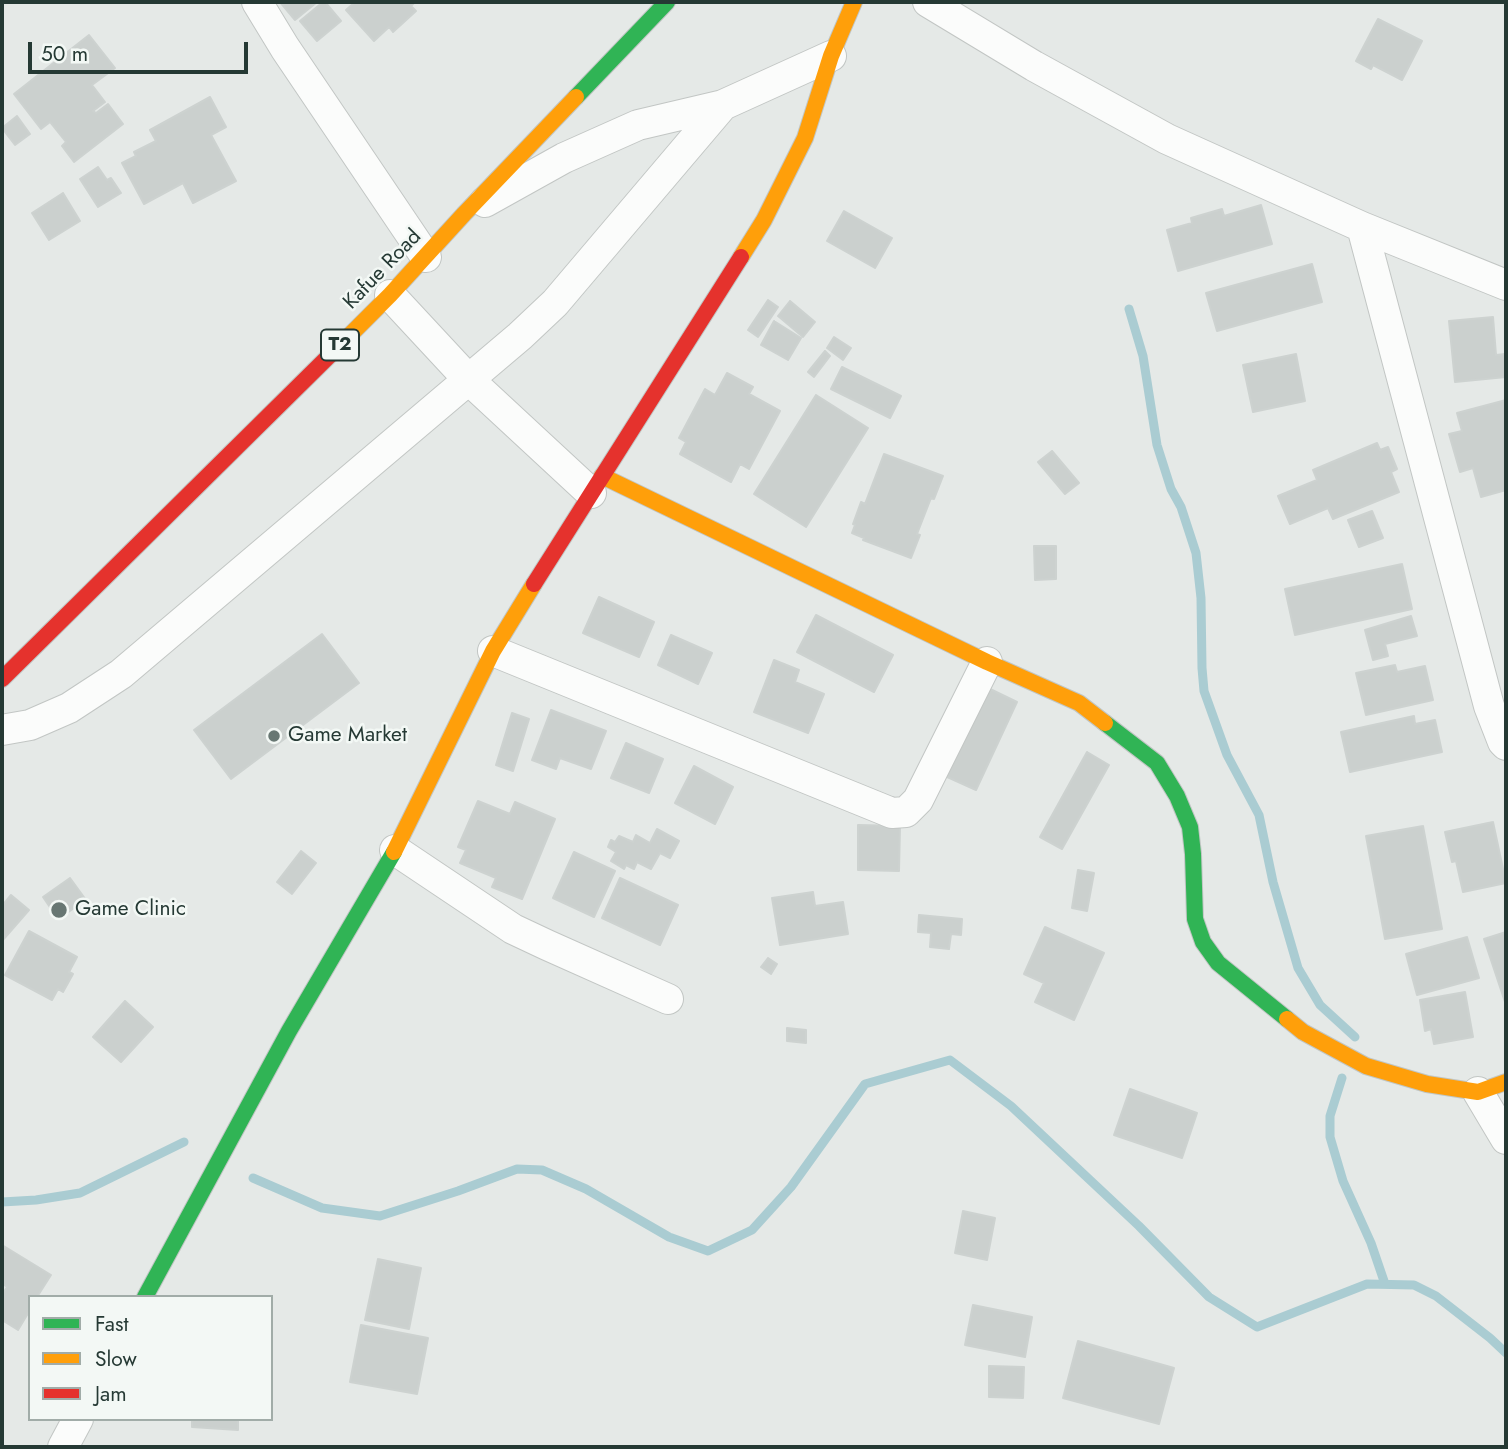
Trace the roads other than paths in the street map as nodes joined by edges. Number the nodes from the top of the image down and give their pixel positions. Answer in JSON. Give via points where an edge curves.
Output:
{"nodes":[{"id":1,"x":257,"y":2,"type":"edge"},
{"id":2,"x":667,"y":2,"type":"edge"},
{"id":3,"x":854,"y":2,"type":"edge"},
{"id":4,"x":928,"y":2,"type":"edge"},
{"id":5,"x":831,"y":56,"type":"junction"},
{"id":6,"x":723,"y":105,"type":"junction"},
{"id":7,"x":464,"y":215,"type":"junction"},
{"id":8,"x":1362,"y":227,"type":"junction"},
{"id":9,"x":425,"y":257,"type":"junction"},
{"id":10,"x":1506,"y":285,"type":"edge"},
{"id":11,"x":390,"y":295,"type":"junction"},
{"id":12,"x":468,"y":379,"type":"junction"},
{"id":13,"x":596,"y":484,"type":"junction"},
{"id":14,"x":493,"y":651,"type":"junction"},
{"id":15,"x":987,"y":662,"type":"junction"},
{"id":16,"x":2,"y":679,"type":"edge"},
{"id":17,"x":2,"y":730,"type":"edge"},
{"id":18,"x":1506,"y":745,"type":"edge"},
{"id":19,"x":395,"y":850,"type":"junction"},
{"id":20,"x":668,"y":999,"type":"dead end"},
{"id":21,"x":1506,"y":1082,"type":"edge"},
{"id":22,"x":1478,"y":1092,"type":"junction"},
{"id":23,"x":1506,"y":1139,"type":"edge"},
{"id":24,"x":146,"y":1295,"type":"edge"},
{"id":25,"x":77,"y":1421,"type":"edge"},
{"id":26,"x":63,"y":1447,"type":"edge"}],
"edges":[{"from":1,"to":9,"type":"street"},
{"from":2,"to":7,"type":"main road","name":"Kafue Road","number":"T2"},
{"from":3,"to":5,"type":"main road"},
{"from":4,"to":8,"type":"street","via":[[1167,139]]},
{"from":5,"to":6,"type":"street"},
{"from":5,"to":13,"type":"main road","via":[[806,138],[764,220]]},
{"from":6,"to":7,"type":"street","via":[[638,125],[564,158]]},
{"from":6,"to":12,"type":"street","via":[[555,303]]},
{"from":7,"to":9,"type":"main road","name":"Kafue Road","number":"T2"},
{"from":8,"to":10,"type":"street"},
{"from":8,"to":18,"type":"street","via":[[1489,706]]},
{"from":9,"to":11,"type":"main road","name":"Kafue Road","number":"T2"},
{"from":11,"to":12,"type":"street"},
{"from":11,"to":16,"type":"main road","name":"Kafue Road","number":"T2"},
{"from":12,"to":13,"type":"street"},
{"from":12,"to":17,"type":"street","via":[[121,674],[69,708],[30,725]]},
{"from":13,"to":14,"type":"main road"},
{"from":13,"to":15,"type":"main road"},
{"from":14,"to":15,"type":"street","via":[[892,813],[906,812],[918,800]]},
{"from":14,"to":19,"type":"main road"},
{"from":15,"to":22,"type":"main road","via":[[1079,703],[1157,764],[1190,827],[1195,919],[1203,942],[1218,963],[1303,1032],[1366,1066],[1427,1084]]},
{"from":19,"to":20,"type":"street","via":[[513,929]]},
{"from":19,"to":24,"type":"main road","via":[[289,1031]]},
{"from":21,"to":22,"type":"main road"},
{"from":22,"to":23,"type":"street"},
{"from":25,"to":26,"type":"street"}]}
